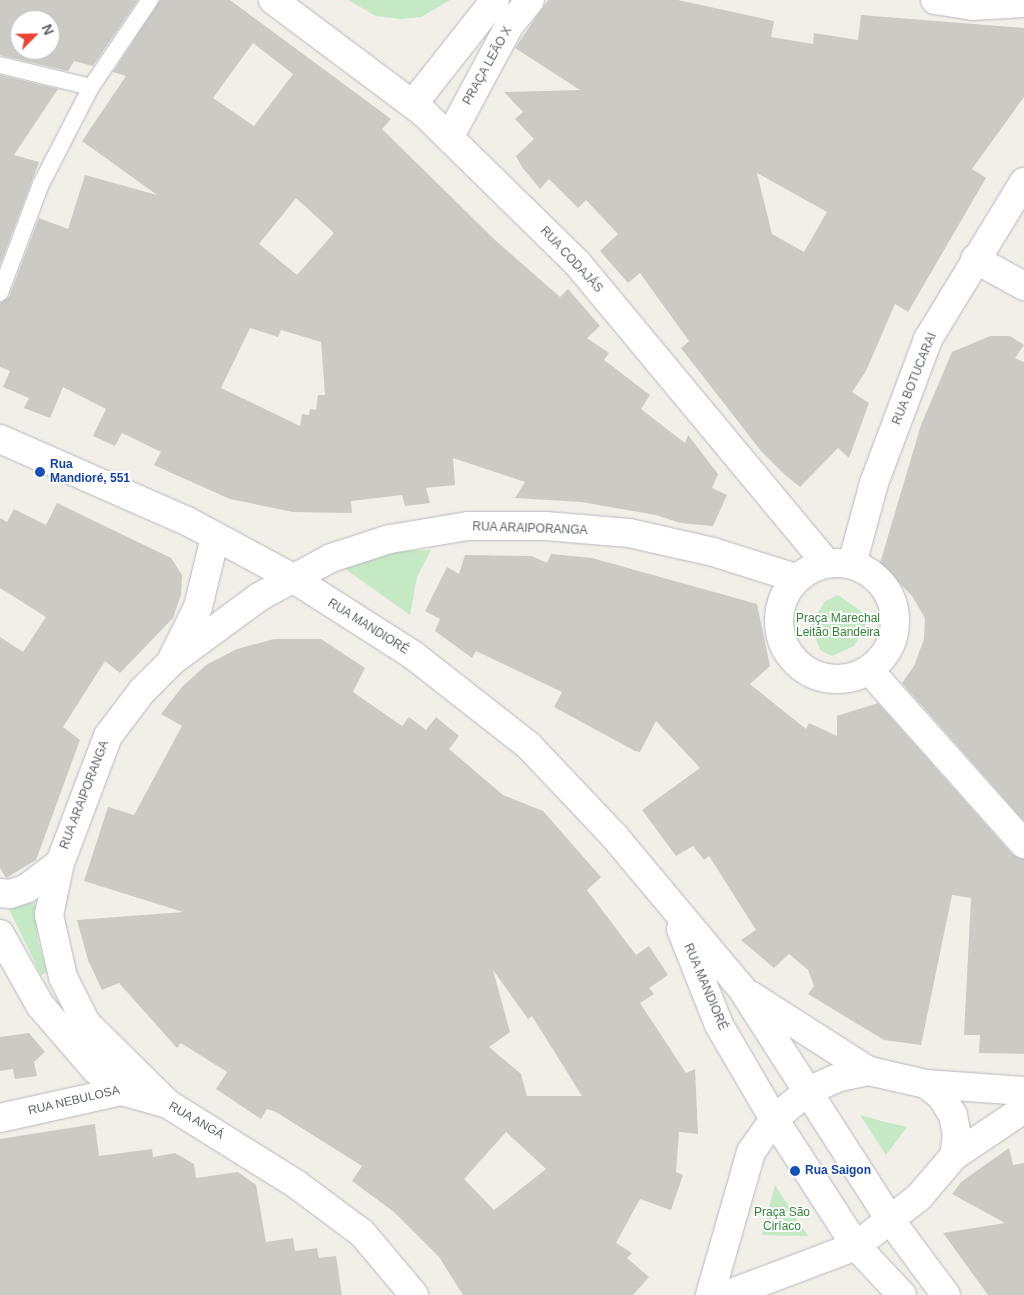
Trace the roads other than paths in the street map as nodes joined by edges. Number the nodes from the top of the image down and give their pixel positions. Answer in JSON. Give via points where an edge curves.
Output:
{"nodes":[{"id":1,"x":150,"y":0,"type":"edge"},
{"id":2,"x":273,"y":0,"type":"edge"},
{"id":3,"x":495,"y":0,"type":"edge"},
{"id":4,"x":530,"y":0,"type":"edge"},
{"id":5,"x":935,"y":0,"type":"edge"},
{"id":6,"x":1024,"y":3,"type":"edge"},
{"id":7,"x":0,"y":65,"type":"edge"},
{"id":8,"x":91,"y":88,"type":"junction"},
{"id":9,"x":413,"y":104,"type":"junction"},
{"id":10,"x":450,"y":136,"type":"junction"},
{"id":11,"x":1024,"y":182,"type":"edge"},
{"id":12,"x":975,"y":259,"type":"junction"},
{"id":13,"x":1024,"y":286,"type":"edge"},
{"id":14,"x":0,"y":293,"type":"edge"},
{"id":15,"x":0,"y":439,"type":"edge"},
{"id":16,"x":215,"y":536,"type":"junction"},
{"id":17,"x":839,"y":564,"type":"junction"},
{"id":18,"x":291,"y":577,"type":"junction"},
{"id":19,"x":796,"y":578,"type":"junction"},
{"id":20,"x":172,"y":661,"type":"junction"},
{"id":21,"x":869,"y":670,"type":"junction"},
{"id":22,"x":1024,"y":844,"type":"edge"},
{"id":23,"x":60,"y":863,"type":"junction"},
{"id":24,"x":0,"y":893,"type":"edge"},
{"id":25,"x":671,"y":905,"type":"junction"},
{"id":26,"x":0,"y":934,"type":"edge"},
{"id":27,"x":742,"y":989,"type":"junction"},
{"id":28,"x":869,"y":1071,"type":"junction"},
{"id":29,"x":145,"y":1079,"type":"junction"},
{"id":30,"x":926,"y":1084,"type":"junction"},
{"id":31,"x":122,"y":1091,"type":"junction"},
{"id":32,"x":808,"y":1091,"type":"junction"},
{"id":33,"x":1024,"y":1091,"type":"edge"},
{"id":34,"x":168,"y":1104,"type":"junction"},
{"id":35,"x":1024,"y":1109,"type":"edge"},
{"id":36,"x":0,"y":1118,"type":"edge"},
{"id":37,"x":774,"y":1118,"type":"junction"},
{"id":38,"x":954,"y":1156,"type":"junction"},
{"id":39,"x":891,"y":1221,"type":"junction"},
{"id":40,"x":856,"y":1246,"type":"junction"},
{"id":41,"x":414,"y":1295,"type":"edge"},
{"id":42,"x":710,"y":1295,"type":"edge"},
{"id":43,"x":726,"y":1295,"type":"edge"},
{"id":44,"x":902,"y":1295,"type":"edge"},
{"id":45,"x":946,"y":1295,"type":"edge"}],
"edges":[{"from":1,"to":8,"type":"lane"},
{"from":2,"to":9,"type":"street","name":"RUA CODAJÁS"},
{"from":3,"to":9,"type":"street"},
{"from":4,"to":10,"type":"street","name":"PRAÇA LEÃO X","via":[[509,26]]},
{"from":5,"to":6,"type":"street","via":[[972,6]]},
{"from":7,"to":8,"type":"lane"},
{"from":8,"to":14,"type":"lane","via":[[41,184]]},
{"from":9,"to":10,"type":"street","name":"RUA CODAJÁS"},
{"from":10,"to":17,"type":"street","name":"RUA CODAJÁS","via":[[578,264]]},
{"from":11,"to":12,"type":"street","name":"RUA BOTUCARAI"},
{"from":12,"to":13,"type":"street"},
{"from":12,"to":17,"type":"street","name":"RUA BOTUCARAI","via":[[928,340],[874,483]]},
{"from":15,"to":16,"type":"street","name":"RUA MANDIORÉ"},
{"from":16,"to":18,"type":"street","name":"RUA MANDIORÉ"},
{"from":16,"to":20,"type":"street","name":"RUA ARAIPORANGA","via":[[198,607]]},
{"from":17,"to":19,"type":"street"},
{"from":17,"to":21,"type":"street","via":[[877,579],[893,604],[894,634],[888,648]]},
{"from":18,"to":19,"type":"street","name":"RUA ARAIPORANGA","via":[[331,558],[390,539],[468,526],[546,526],[628,533],[713,552]]},
{"from":18,"to":20,"type":"street","name":"RUA ARAIPORANGA"},
{"from":18,"to":25,"type":"street","name":"RUA MANDIORÉ","via":[[413,655],[529,746],[615,837]]},
{"from":19,"to":21,"type":"street","via":[[780,608],[782,642],[791,657],[804,669],[836,679]]},
{"from":20,"to":23,"type":"street","name":"RUA ARAIPORANGA","via":[[142,691],[108,736]]},
{"from":21,"to":22,"type":"street"},
{"from":23,"to":24,"type":"street","name":"RUA ARAIPORANGA","via":[[21,891]]},
{"from":23,"to":29,"type":"street","name":"RUA ARAIPORANGA","via":[[50,915],[56,955],[66,986],[86,1023],[107,1048]]},
{"from":25,"to":27,"type":"street","name":"RUA MANDIORÉ"},
{"from":25,"to":37,"type":"street","name":"RUA MANDIORÉ","via":[[719,1025]]},
{"from":26,"to":31,"type":"street","name":"RUA ANGÁ","via":[[52,1019],[95,1069]]},
{"from":27,"to":28,"type":"street"},
{"from":27,"to":32,"type":"street","name":"RUA MANDIORÉ"},
{"from":28,"to":30,"type":"street"},
{"from":28,"to":32,"type":"street","via":[[840,1077]]},
{"from":29,"to":31,"type":"street","name":"RUA NEBULOSA"},
{"from":29,"to":34,"type":"street","name":"RUA ARAIPORANGA"},
{"from":30,"to":33,"type":"street"},
{"from":30,"to":38,"type":"street","via":[[942,1097],[953,1115],[957,1135]]},
{"from":31,"to":34,"type":"street","name":"RUA ANGÁ"},
{"from":31,"to":36,"type":"street","name":"RUA NEBULOSA"},
{"from":32,"to":37,"type":"street"},
{"from":32,"to":39,"type":"street"},
{"from":34,"to":41,"type":"street","name":"RUA ANGÁ","via":[[296,1184],[362,1233]]},
{"from":35,"to":38,"type":"street"},
{"from":37,"to":40,"type":"street"},
{"from":37,"to":42,"type":"street","via":[[751,1152]]},
{"from":38,"to":39,"type":"street","via":[[919,1197]]},
{"from":39,"to":40,"type":"street"},
{"from":39,"to":45,"type":"street"},
{"from":40,"to":43,"type":"street"},
{"from":40,"to":44,"type":"street"}]}
